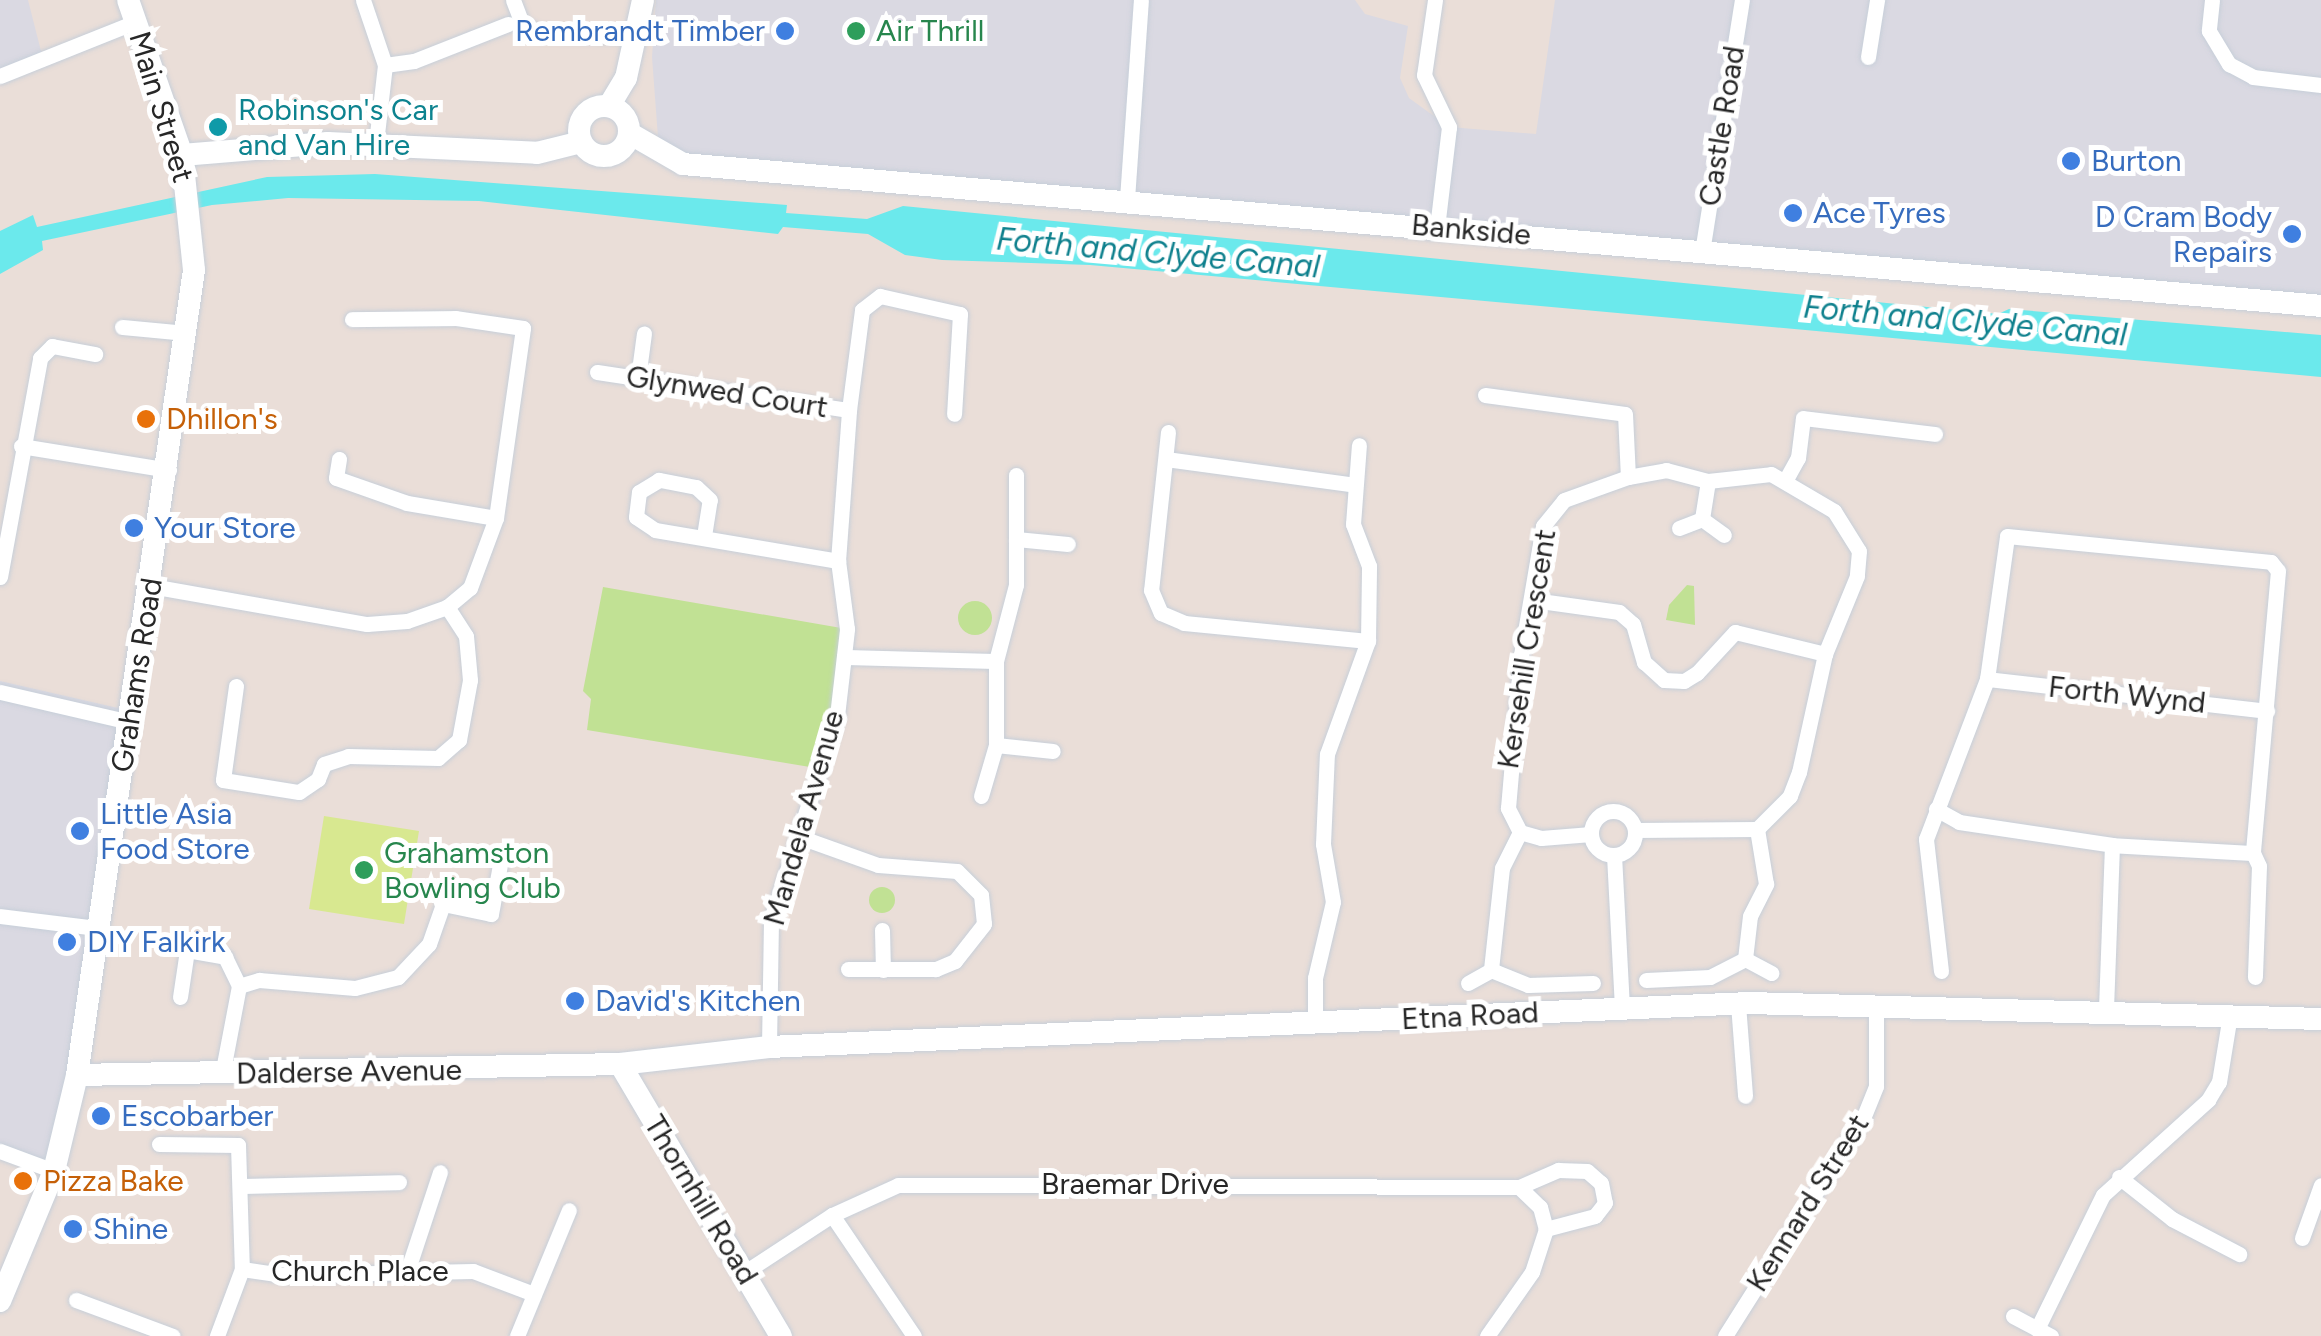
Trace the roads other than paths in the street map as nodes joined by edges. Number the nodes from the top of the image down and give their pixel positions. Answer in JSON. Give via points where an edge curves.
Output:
{"nodes":[{"id":1,"x":363,"y":0,"type":"edge"},
{"id":2,"x":513,"y":0,"type":"edge"},
{"id":3,"x":643,"y":0,"type":"edge"},
{"id":4,"x":1141,"y":0,"type":"edge"},
{"id":5,"x":1435,"y":0,"type":"edge"},
{"id":6,"x":1742,"y":0,"type":"edge"},
{"id":7,"x":1877,"y":0,"type":"edge"},
{"id":8,"x":2212,"y":0,"type":"edge"},
{"id":9,"x":132,"y":11,"type":"edge"},
{"id":10,"x":508,"y":24,"type":"dead end"},
{"id":11,"x":637,"y":36,"type":"junction"},
{"id":12,"x":1868,"y":57,"type":"dead end"},
{"id":13,"x":385,"y":65,"type":"junction"},
{"id":14,"x":0,"y":76,"type":"edge"},
{"id":15,"x":2321,"y":85,"type":"edge"},
{"id":16,"x":610,"y":106,"type":"junction"},
{"id":17,"x":629,"y":133,"type":"junction"},
{"id":18,"x":581,"y":142,"type":"junction"},
{"id":19,"x":376,"y":144,"type":"junction"},
{"id":20,"x":182,"y":155,"type":"junction"},
{"id":21,"x":1126,"y":199,"type":"junction"},
{"id":22,"x":190,"y":202,"type":"joint"},
{"id":23,"x":1437,"y":228,"type":"junction"},
{"id":24,"x":1702,"y":252,"type":"junction"},
{"id":25,"x":2321,"y":306,"type":"edge"},
{"id":26,"x":529,"y":312,"type":"dead end"},
{"id":27,"x":352,"y":319,"type":"dead end"},
{"id":28,"x":122,"y":327,"type":"dead end"},
{"id":29,"x":522,"y":328,"type":"junction"},
{"id":30,"x":187,"y":334,"type":"junction"},
{"id":31,"x":644,"y":334,"type":"dead end"},
{"id":32,"x":95,"y":354,"type":"dead end"},
{"id":33,"x":597,"y":372,"type":"dead end"},
{"id":34,"x":638,"y":378,"type":"junction"},
{"id":35,"x":1486,"y":395,"type":"dead end"},
{"id":36,"x":849,"y":410,"type":"junction"},
{"id":37,"x":954,"y":414,"type":"dead end"},
{"id":38,"x":1168,"y":432,"type":"dead end"},
{"id":39,"x":1935,"y":434,"type":"dead end"},
{"id":40,"x":1359,"y":445,"type":"dead end"},
{"id":41,"x":21,"y":446,"type":"junction"},
{"id":42,"x":339,"y":459,"type":"dead end"},
{"id":43,"x":1166,"y":460,"type":"junction"},
{"id":44,"x":169,"y":470,"type":"junction"},
{"id":45,"x":1016,"y":476,"type":"dead end"},
{"id":46,"x":1628,"y":477,"type":"junction"},
{"id":47,"x":1785,"y":481,"type":"junction"},
{"id":48,"x":1708,"y":482,"type":"junction"},
{"id":49,"x":1354,"y":485,"type":"junction"},
{"id":50,"x":496,"y":518,"type":"junction"},
{"id":51,"x":1702,"y":519,"type":"junction"},
{"id":52,"x":1679,"y":528,"type":"dead end"},
{"id":53,"x":1724,"y":535,"type":"dead end"},
{"id":54,"x":704,"y":536,"type":"junction"},
{"id":55,"x":1016,"y":538,"type":"junction"},
{"id":56,"x":1068,"y":544,"type":"dead end"},
{"id":57,"x":838,"y":561,"type":"junction"},
{"id":58,"x":0,"y":577,"type":"edge"},
{"id":59,"x":151,"y":586,"type":"junction"},
{"id":60,"x":1533,"y":600,"type":"junction"},
{"id":61,"x":448,"y":607,"type":"junction"},
{"id":62,"x":1368,"y":641,"type":"junction"},
{"id":63,"x":1825,"y":654,"type":"junction"},
{"id":64,"x":844,"y":658,"type":"junction"},
{"id":65,"x":996,"y":661,"type":"junction"},
{"id":66,"x":1986,"y":679,"type":"junction"},
{"id":67,"x":236,"y":686,"type":"dead end"},
{"id":68,"x":0,"y":692,"type":"edge"},
{"id":69,"x":2266,"y":710,"type":"junction"},
{"id":70,"x":130,"y":722,"type":"junction"},
{"id":71,"x":996,"y":746,"type":"junction"},
{"id":72,"x":1053,"y":751,"type":"dead end"},
{"id":73,"x":982,"y":796,"type":"dead end"},
{"id":74,"x":1936,"y":809,"type":"junction"},
{"id":75,"x":1757,"y":829,"type":"junction"},
{"id":76,"x":1635,"y":830,"type":"junction"},
{"id":77,"x":1520,"y":832,"type":"junction"},
{"id":78,"x":1591,"y":834,"type":"junction"},
{"id":79,"x":797,"y":836,"type":"junction"},
{"id":80,"x":2112,"y":845,"type":"junction"},
{"id":81,"x":2253,"y":853,"type":"junction"},
{"id":82,"x":1614,"y":855,"type":"junction"},
{"id":83,"x":501,"y":859,"type":"dead end"},
{"id":84,"x":0,"y":916,"type":"edge"},
{"id":85,"x":97,"y":928,"type":"junction"},
{"id":86,"x":882,"y":930,"type":"dead end"},
{"id":87,"x":1745,"y":959,"type":"junction"},
{"id":88,"x":848,"y":970,"type":"dead end"},
{"id":89,"x":883,"y":970,"type":"junction"},
{"id":90,"x":1491,"y":970,"type":"junction"},
{"id":91,"x":1771,"y":972,"type":"dead end"},
{"id":92,"x":1941,"y":972,"type":"dead end"},
{"id":93,"x":2254,"y":977,"type":"dead end"},
{"id":94,"x":1646,"y":980,"type":"dead end"},
{"id":95,"x":1468,"y":983,"type":"dead end"},
{"id":96,"x":1593,"y":983,"type":"dead end"},
{"id":97,"x":239,"y":986,"type":"junction"},
{"id":98,"x":180,"y":997,"type":"dead end"},
{"id":99,"x":1738,"y":1004,"type":"junction"},
{"id":100,"x":1876,"y":1005,"type":"junction"},
{"id":101,"x":1622,"y":1008,"type":"junction"},
{"id":102,"x":2106,"y":1011,"type":"junction"},
{"id":103,"x":2230,"y":1014,"type":"junction"},
{"id":104,"x":2321,"y":1019,"type":"edge"},
{"id":105,"x":1315,"y":1024,"type":"junction"},
{"id":106,"x":769,"y":1047,"type":"junction"},
{"id":107,"x":620,"y":1064,"type":"junction"},
{"id":108,"x":77,"y":1074,"type":"junction"},
{"id":109,"x":222,"y":1076,"type":"junction"},
{"id":110,"x":1744,"y":1096,"type":"dead end"},
{"id":111,"x":158,"y":1144,"type":"dead end"},
{"id":112,"x":0,"y":1151,"type":"edge"},
{"id":113,"x":54,"y":1171,"type":"junction"},
{"id":114,"x":440,"y":1172,"type":"dead end"},
{"id":115,"x":2119,"y":1177,"type":"junction"},
{"id":116,"x":399,"y":1182,"type":"dead end"},
{"id":117,"x":2321,"y":1185,"type":"edge"},
{"id":118,"x":240,"y":1186,"type":"junction"},
{"id":119,"x":1519,"y":1187,"type":"junction"},
{"id":120,"x":2318,"y":1204,"type":"edge"},
{"id":121,"x":569,"y":1210,"type":"dead end"},
{"id":122,"x":832,"y":1216,"type":"junction"},
{"id":123,"x":1546,"y":1229,"type":"junction"},
{"id":124,"x":2302,"y":1238,"type":"dead end"},
{"id":125,"x":2240,"y":1254,"type":"dead end"},
{"id":126,"x":242,"y":1268,"type":"junction"},
{"id":127,"x":407,"y":1272,"type":"junction"},
{"id":128,"x":745,"y":1272,"type":"junction"},
{"id":129,"x":534,"y":1294,"type":"junction"},
{"id":130,"x":76,"y":1300,"type":"dead end"},
{"id":131,"x":0,"y":1302,"type":"edge"},
{"id":132,"x":2013,"y":1316,"type":"dead end"},
{"id":133,"x":2044,"y":1332,"type":"edge"},
{"id":134,"x":173,"y":1336,"type":"edge"},
{"id":135,"x":218,"y":1336,"type":"edge"},
{"id":136,"x":517,"y":1336,"type":"edge"},
{"id":137,"x":780,"y":1336,"type":"edge"},
{"id":138,"x":914,"y":1336,"type":"edge"},
{"id":139,"x":1487,"y":1336,"type":"edge"},
{"id":140,"x":1725,"y":1336,"type":"edge"}],
"edges":[{"from":1,"to":13,"type":"street"},
{"from":2,"to":11,"type":"street","via":[[522,22],[538,33]]},
{"from":3,"to":11,"type":"street"},
{"from":4,"to":21,"type":"street"},
{"from":5,"to":23,"type":"street","via":[[1424,74],[1448,127]]},
{"from":6,"to":24,"type":"street","name":"Castle Road"},
{"from":7,"to":12,"type":"street"},
{"from":8,"to":15,"type":"street","via":[[2209,32],[2229,64],[2252,76]]},
{"from":9,"to":14,"type":"street"},
{"from":9,"to":20,"type":"street","name":"Main Street"},
{"from":10,"to":13,"type":"street","via":[[414,61]]},
{"from":11,"to":16,"type":"street"},
{"from":13,"to":19,"type":"street"},
{"from":16,"to":17,"type":"street","via":[[624,116]]},
{"from":16,"to":18,"type":"street","via":[[583,117]]},
{"from":17,"to":18,"type":"street","via":[[611,156],[593,154]]},
{"from":17,"to":21,"type":"street","name":"Bankside","via":[[683,164]]},
{"from":18,"to":19,"type":"street","via":[[506,154]]},
{"from":19,"to":20,"type":"street"},
{"from":20,"to":22,"type":"street","name":"Main Street"},
{"from":21,"to":23,"type":"street","name":"Bankside"},
{"from":22,"to":30,"type":"street","name":"Grahams Road"},
{"from":23,"to":24,"type":"street","name":"Bankside"},
{"from":24,"to":25,"type":"street","name":"Bankside"},
{"from":26,"to":29,"type":"street"},
{"from":27,"to":29,"type":"street","via":[[454,318]]},
{"from":28,"to":30,"type":"street"},
{"from":29,"to":50,"type":"street"},
{"from":30,"to":44,"type":"street","name":"Grahams Road"},
{"from":31,"to":34,"type":"street"},
{"from":32,"to":41,"type":"street","via":[[52,346],[40,358]]},
{"from":33,"to":34,"type":"street","name":"Glynwed Court"},
{"from":34,"to":36,"type":"street","name":"Glynwed Court"},
{"from":35,"to":46,"type":"street","via":[[1625,414]]},
{"from":36,"to":37,"type":"street","name":"Glynwed Court","via":[[862,310],[880,296],[960,314]]},
{"from":36,"to":57,"type":"street","name":"Mandela Avenue"},
{"from":38,"to":43,"type":"street"},
{"from":39,"to":47,"type":"street","via":[[1804,418],[1798,458]]},
{"from":40,"to":49,"type":"street"},
{"from":41,"to":44,"type":"street"},
{"from":41,"to":58,"type":"street"},
{"from":42,"to":50,"type":"street","via":[[336,478],[407,503]]},
{"from":43,"to":49,"type":"street"},
{"from":43,"to":62,"type":"street","via":[[1151,590],[1161,613],[1184,624]]},
{"from":44,"to":59,"type":"street","name":"Grahams Road"},
{"from":45,"to":55,"type":"street"},
{"from":46,"to":48,"type":"street","name":"Kersehill Crescent","via":[[1680,470]]},
{"from":46,"to":60,"type":"street","name":"Kersehill Crescent","via":[[1551,510],[1542,526]]},
{"from":47,"to":48,"type":"street","name":"Kersehill Crescent","via":[[1761,474]]},
{"from":47,"to":63,"type":"street","name":"Kersehill Crescent","via":[[1834,511],[1859,550],[1858,576]]},
{"from":48,"to":51,"type":"street"},
{"from":49,"to":62,"type":"street","via":[[1354,524],[1369,566]]},
{"from":50,"to":61,"type":"street","via":[[470,588]]},
{"from":51,"to":52,"type":"street"},
{"from":51,"to":53,"type":"street"},
{"from":54,"to":54,"type":"street","via":[[644,526],[636,517],[639,492],[659,480],[696,487],[710,500]]},
{"from":54,"to":57,"type":"street"},
{"from":55,"to":56,"type":"street"},
{"from":55,"to":65,"type":"street","via":[[1016,585]]},
{"from":57,"to":64,"type":"street","name":"Mandela Avenue"},
{"from":59,"to":61,"type":"street","via":[[367,624],[407,621]]},
{"from":59,"to":70,"type":"street","name":"Grahams Road"},
{"from":60,"to":63,"type":"street","via":[[1619,612],[1633,624],[1644,662],[1664,680],[1697,674],[1735,632]]},
{"from":60,"to":77,"type":"street","name":"Kersehill Crescent","via":[[1505,786]]},
{"from":61,"to":67,"type":"street","via":[[466,636],[470,680],[459,740],[438,758],[348,756],[324,764],[318,779],[299,792],[223,780]]},
{"from":62,"to":105,"type":"street","via":[[1328,754],[1323,844],[1333,902],[1315,978]]},
{"from":63,"to":75,"type":"street","name":"Kersehill Crescent","via":[[1795,784]]},
{"from":64,"to":65,"type":"street"},
{"from":64,"to":79,"type":"street","name":"Mandela Avenue","via":[[836,716]]},
{"from":65,"to":71,"type":"street"},
{"from":66,"to":69,"type":"street","name":"Forth Wynd"},
{"from":66,"to":69,"type":"street","via":[[2007,536],[2271,562],[2278,571]]},
{"from":66,"to":74,"type":"street"},
{"from":68,"to":70,"type":"street"},
{"from":69,"to":81,"type":"street"},
{"from":70,"to":85,"type":"street","name":"Grahams Road"},
{"from":71,"to":72,"type":"street"},
{"from":71,"to":73,"type":"street"},
{"from":74,"to":80,"type":"street","via":[[1958,822]]},
{"from":74,"to":92,"type":"street","via":[[1926,840]]},
{"from":75,"to":76,"type":"street"},
{"from":75,"to":87,"type":"street","via":[[1766,884],[1750,916]]},
{"from":76,"to":78,"type":"street","via":[[1628,817],[1610,811],[1596,819]]},
{"from":76,"to":82,"type":"street","via":[[1629,848]]},
{"from":77,"to":78,"type":"street","via":[[1540,838]]},
{"from":77,"to":90,"type":"street","via":[[1502,868]]},
{"from":78,"to":82,"type":"street","via":[[1598,850]]},
{"from":79,"to":89,"type":"street","via":[[878,864],[957,872],[981,895],[984,924],[955,962]]},
{"from":79,"to":106,"type":"street","name":"Mandela Avenue","via":[[771,920]]},
{"from":80,"to":81,"type":"street"},
{"from":80,"to":102,"type":"street"},
{"from":81,"to":93,"type":"street"},
{"from":82,"to":101,"type":"street"},
{"from":83,"to":97,"type":"street","via":[[491,914],[443,904],[429,944],[398,977],[356,988],[258,980]]},
{"from":84,"to":85,"type":"street"},
{"from":85,"to":108,"type":"street","name":"Grahams Road"},
{"from":86,"to":89,"type":"street"},
{"from":87,"to":91,"type":"street"},
{"from":87,"to":94,"type":"street","via":[[1710,977]]},
{"from":88,"to":89,"type":"street"},
{"from":90,"to":95,"type":"street"},
{"from":90,"to":96,"type":"street","via":[[1528,985]]},
{"from":97,"to":98,"type":"street","via":[[226,956],[187,950]]},
{"from":97,"to":109,"type":"street"},
{"from":99,"to":100,"type":"street","name":"Etna Road"},
{"from":99,"to":101,"type":"street","name":"Etna Road"},
{"from":99,"to":110,"type":"street"},
{"from":100,"to":102,"type":"street","name":"Etna Road"},
{"from":100,"to":140,"type":"street","name":"Kennard Street","via":[[1876,1086],[1864,1116]]},
{"from":101,"to":105,"type":"street","name":"Etna Road"},
{"from":102,"to":103,"type":"street","name":"Etna Road"},
{"from":103,"to":104,"type":"street","name":"Etna Road"},
{"from":103,"to":115,"type":"street","via":[[2227,1063],[2208,1100]]},
{"from":105,"to":106,"type":"street","name":"Etna Road"},
{"from":106,"to":107,"type":"street","name":"Etna Road"},
{"from":107,"to":109,"type":"street","name":"Dalderse Avenue"},
{"from":107,"to":128,"type":"street","name":"Thornhill Road"},
{"from":108,"to":109,"type":"street","name":"Dalderse Avenue"},
{"from":108,"to":113,"type":"street","name":"Grahams Road"},
{"from":111,"to":118,"type":"street","via":[[238,1145]]},
{"from":112,"to":113,"type":"street"},
{"from":113,"to":131,"type":"street","name":"Grahams Road"},
{"from":114,"to":127,"type":"street"},
{"from":115,"to":125,"type":"street","via":[[2172,1218]]},
{"from":115,"to":133,"type":"street"},
{"from":116,"to":118,"type":"street"},
{"from":117,"to":120,"type":"street"},
{"from":118,"to":126,"type":"street"},
{"from":119,"to":122,"type":"street","name":"Braemar Drive","via":[[935,1182],[898,1185]]},
{"from":119,"to":123,"type":"street","via":[[1540,1208]]},
{"from":119,"to":123,"type":"street","via":[[1558,1170],[1588,1171],[1601,1183],[1605,1203],[1595,1216]]},
{"from":120,"to":124,"type":"street"},
{"from":121,"to":129,"type":"street"},
{"from":122,"to":128,"type":"street","name":"Braemar Drive"},
{"from":122,"to":138,"type":"street"},
{"from":123,"to":139,"type":"street","via":[[1532,1272]]},
{"from":126,"to":127,"type":"street","name":"Church Place","via":[[282,1275]]},
{"from":126,"to":135,"type":"street"},
{"from":127,"to":129,"type":"street","name":"Church Place","via":[[473,1272]]},
{"from":128,"to":137,"type":"street","name":"Thornhill Road"},
{"from":129,"to":136,"type":"street"},
{"from":130,"to":134,"type":"street"},
{"from":132,"to":133,"type":"street"}]}
